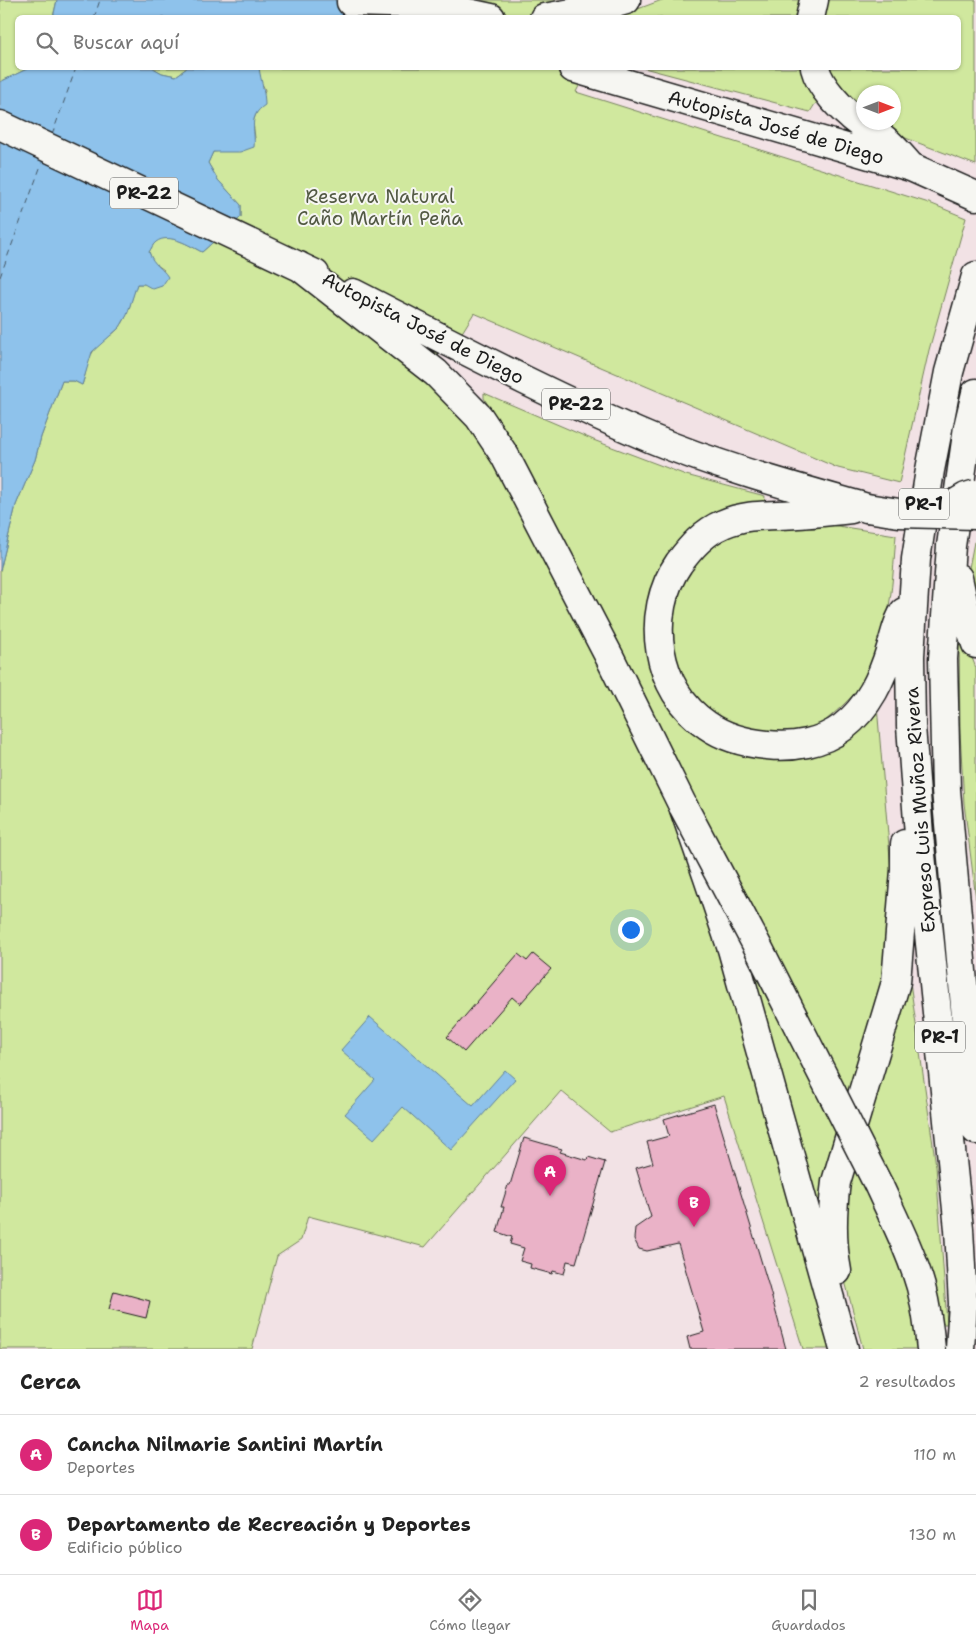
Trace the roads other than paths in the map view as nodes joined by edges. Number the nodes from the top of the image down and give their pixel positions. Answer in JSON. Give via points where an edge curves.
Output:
{"nodes":[{"id":1,"x":626,"y":0,"type":"edge"},
{"id":2,"x":348,"y":1,"type":"edge"},
{"id":3,"x":394,"y":15,"type":"edge"},
{"id":4,"x":477,"y":15,"type":"edge"},
{"id":5,"x":560,"y":15,"type":"edge"},
{"id":6,"x":581,"y":70,"type":"edge"},
{"id":7,"x":816,"y":70,"type":"edge"},
{"id":8,"x":0,"y":125,"type":"edge"},
{"id":9,"x":911,"y":167,"type":"junction"},
{"id":10,"x":976,"y":196,"type":"edge"},
{"id":11,"x":294,"y":263,"type":"junction"},
{"id":12,"x":976,"y":276,"type":"edge"},
{"id":13,"x":976,"y":393,"type":"edge"},
{"id":14,"x":976,"y":494,"type":"edge"},
{"id":15,"x":867,"y":508,"type":"junction"},
{"id":16,"x":937,"y":514,"type":"junction"},
{"id":17,"x":976,"y":515,"type":"edge"},
{"id":18,"x":951,"y":546,"type":"junction"},
{"id":19,"x":912,"y":604,"type":"junction"},
{"id":20,"x":976,"y":644,"type":"edge"},
{"id":21,"x":911,"y":726,"type":"junction"},
{"id":22,"x":683,"y":806,"type":"junction"},
{"id":23,"x":976,"y":1130,"type":"edge"},
{"id":24,"x":844,"y":1349,"type":"edge"},
{"id":25,"x":858,"y":1349,"type":"edge"},
{"id":26,"x":931,"y":1349,"type":"edge"},
{"id":27,"x":960,"y":1349,"type":"edge"}],
"edges":[{"from":1,"to":5,"type":"highway"},
{"from":2,"to":3,"type":"highway"},
{"from":2,"to":4,"type":"highway","via":[[426,4]]},
{"from":6,"to":9,"type":"highway","name":"Autopista José de Diego"},
{"from":7,"to":9,"type":"highway","via":[[825,87],[849,114],[886,140]]},
{"from":8,"to":11,"type":"highway","name":"Autopista José de Diego","number":"PR-22"},
{"from":9,"to":10,"type":"highway","name":"Autopista José de Diego"},
{"from":11,"to":15,"type":"highway","name":"Autopista José de Diego","number":"PR-22","via":[[552,393],[651,438],[753,475]]},
{"from":11,"to":22,"type":"highway","via":[[436,373],[492,434]]},
{"from":12,"to":19,"type":"highway","name":"Expreso Luis Muñoz Rivera","number":"PR-1","via":[[942,405],[916,559]]},
{"from":13,"to":18,"type":"highway","name":"Expreso Luis Muñoz Rivera","number":"PR-1"},
{"from":14,"to":16,"type":"highway","bridge":true},
{"from":15,"to":16,"type":"highway","name":"Autopista José de Diego","number":"PR-22","bridge":true},
{"from":15,"to":19,"type":"highway","via":[[736,519],[712,530],[687,552],[669,580],[659,623],[660,646],[671,686],[697,717],[719,732],[773,746],[814,742],[842,727],[868,702],[884,669],[902,614]]},
{"from":16,"to":17,"type":"highway","name":"Autopista José de Diego","number":"PR-22","bridge":true},
{"from":18,"to":20,"type":"highway","via":[[966,615]]},
{"from":18,"to":23,"type":"highway","name":"Expreso Luis Muñoz Rivera","number":"PR-1","via":[[944,659],[946,790]]},
{"from":19,"to":21,"type":"highway","name":"Expreso Luis Muñoz Rivera","number":"PR-1"},
{"from":21,"to":25,"type":"highway","via":[[903,772],[905,870],[896,982],[836,1182],[832,1213],[832,1246],[837,1274]]},
{"from":21,"to":27,"type":"highway","name":"Expreso Luis Muñoz Rivera","number":"PR-1","via":[[959,1229]]},
{"from":22,"to":24,"type":"highway","bridge":true,"via":[[732,949]]},
{"from":22,"to":26,"type":"highway","bridge":true,"via":[[879,1186],[921,1288]]}]}
